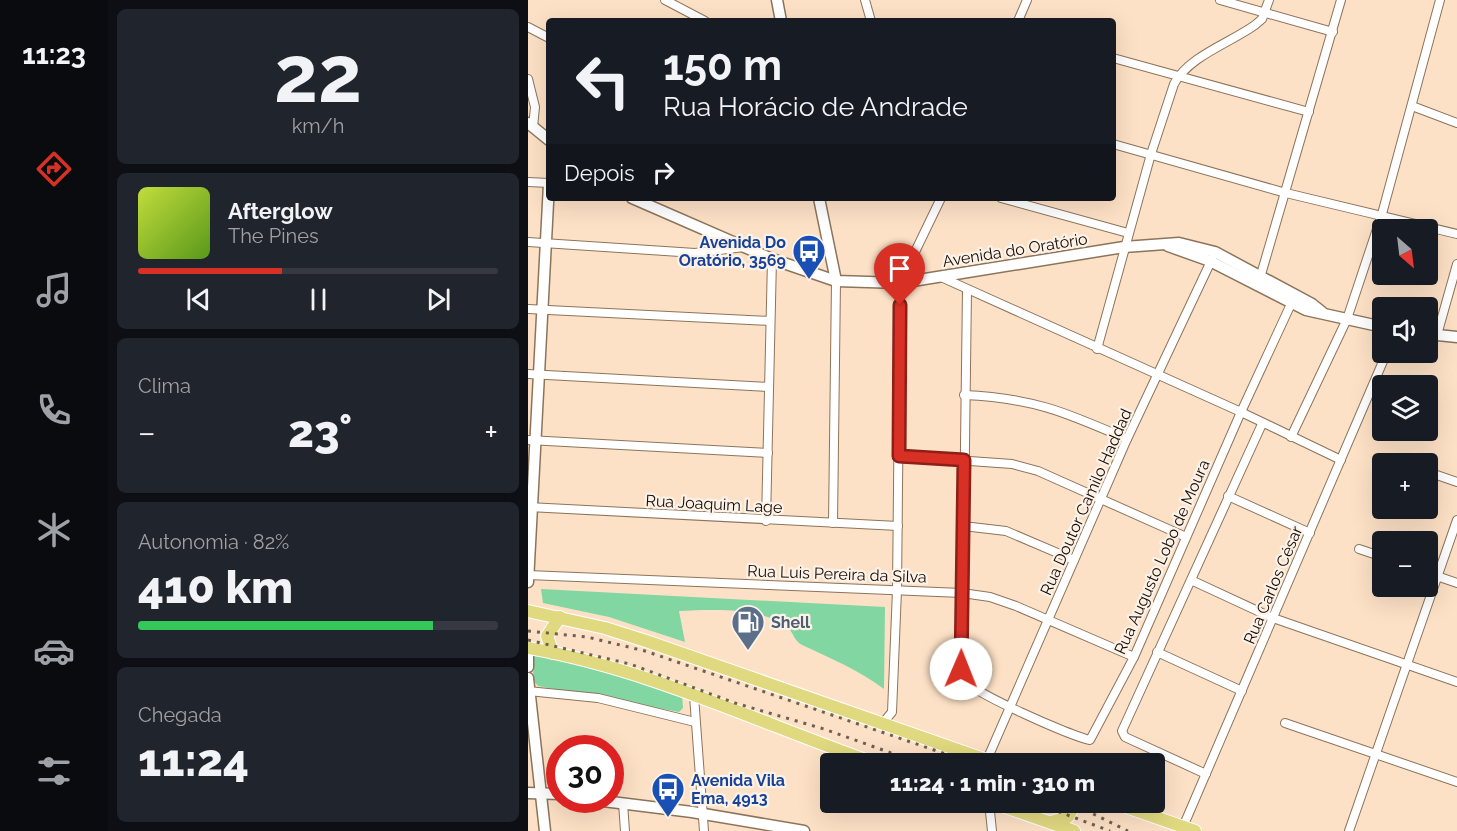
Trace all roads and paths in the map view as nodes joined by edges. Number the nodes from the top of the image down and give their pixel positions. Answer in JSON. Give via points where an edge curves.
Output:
{"nodes":[{"id":1,"x":665,"y":0,"type":"edge"},
{"id":2,"x":777,"y":0,"type":"edge"},
{"id":3,"x":865,"y":0,"type":"edge"},
{"id":4,"x":1027,"y":0,"type":"edge"},
{"id":5,"x":1220,"y":0,"type":"edge"},
{"id":6,"x":1269,"y":0,"type":"edge"},
{"id":7,"x":1341,"y":0,"type":"edge"},
{"id":8,"x":1440,"y":0,"type":"edge"},
{"id":9,"x":1266,"y":12,"type":"junction"},
{"id":10,"x":699,"y":18,"type":"edge"},
{"id":11,"x":781,"y":18,"type":"edge"},
{"id":12,"x":870,"y":18,"type":"edge"},
{"id":13,"x":1019,"y":18,"type":"edge"},
{"id":14,"x":528,"y":27,"type":"edge"},
{"id":15,"x":1333,"y":32,"type":"junction"},
{"id":16,"x":546,"y":36,"type":"edge"},
{"id":17,"x":1116,"y":59,"type":"edge"},
{"id":18,"x":1179,"y":75,"type":"junction"},
{"id":19,"x":528,"y":79,"type":"edge"},
{"id":20,"x":1412,"y":106,"type":"junction"},
{"id":21,"x":1310,"y":112,"type":"junction"},
{"id":22,"x":1457,"y":123,"type":"edge"},
{"id":23,"x":530,"y":125,"type":"edge"},
{"id":24,"x":546,"y":138,"type":"edge"},
{"id":25,"x":1116,"y":145,"type":"edge"},
{"id":26,"x":1151,"y":154,"type":"junction"},
{"id":27,"x":528,"y":182,"type":"edge"},
{"id":28,"x":546,"y":184,"type":"edge"},
{"id":29,"x":1286,"y":193,"type":"junction"},
{"id":30,"x":548,"y":201,"type":"edge"},
{"id":31,"x":639,"y":201,"type":"edge"},
{"id":32,"x":820,"y":201,"type":"edge"},
{"id":33,"x":940,"y":201,"type":"edge"},
{"id":34,"x":1012,"y":201,"type":"edge"},
{"id":35,"x":1382,"y":214,"type":"junction"},
{"id":36,"x":1128,"y":233,"type":"junction"},
{"id":37,"x":1457,"y":234,"type":"edge"},
{"id":38,"x":528,"y":242,"type":"edge"},
{"id":39,"x":546,"y":243,"type":"junction"},
{"id":40,"x":744,"y":247,"type":"junction"},
{"id":41,"x":1124,"y":248,"type":"junction"},
{"id":42,"x":1213,"y":257,"type":"junction"},
{"id":43,"x":772,"y":259,"type":"junction"},
{"id":44,"x":1457,"y":264,"type":"edge"},
{"id":45,"x":941,"y":278,"type":"junction"},
{"id":46,"x":836,"y":281,"type":"junction"},
{"id":47,"x":1258,"y":281,"type":"junction"},
{"id":48,"x":900,"y":283,"type":"junction"},
{"id":49,"x":967,"y":290,"type":"junction"},
{"id":50,"x":1292,"y":304,"type":"junction"},
{"id":51,"x":528,"y":309,"type":"edge"},
{"id":52,"x":542,"y":310,"type":"junction"},
{"id":53,"x":1322,"y":312,"type":"junction"},
{"id":54,"x":1438,"y":317,"type":"edge"},
{"id":55,"x":1347,"y":319,"type":"junction"},
{"id":56,"x":770,"y":321,"type":"junction"},
{"id":57,"x":1372,"y":325,"type":"edge"},
{"id":58,"x":1438,"y":335,"type":"edge"},
{"id":59,"x":1457,"y":337,"type":"edge"},
{"id":60,"x":1097,"y":349,"type":"junction"},
{"id":61,"x":1382,"y":363,"type":"edge"},
{"id":62,"x":533,"y":374,"type":"edge"},
{"id":63,"x":1158,"y":376,"type":"junction"},
{"id":64,"x":769,"y":387,"type":"junction"},
{"id":65,"x":964,"y":395,"type":"junction"},
{"id":66,"x":1241,"y":412,"type":"junction"},
{"id":67,"x":1262,"y":424,"type":"junction"},
{"id":68,"x":1291,"y":437,"type":"junction"},
{"id":69,"x":1127,"y":439,"type":"junction"},
{"id":70,"x":532,"y":440,"type":"edge"},
{"id":71,"x":768,"y":453,"type":"junction"},
{"id":72,"x":899,"y":456,"type":"junction"},
{"id":73,"x":964,"y":460,"type":"junction"},
{"id":74,"x":1341,"y":460,"type":"junction"},
{"id":75,"x":1438,"y":475,"type":"edge"},
{"id":76,"x":1457,"y":482,"type":"edge"},
{"id":77,"x":1228,"y":496,"type":"junction"},
{"id":78,"x":1101,"y":499,"type":"junction"},
{"id":79,"x":530,"y":508,"type":"edge"},
{"id":80,"x":1457,"y":520,"type":"edge"},
{"id":81,"x":766,"y":521,"type":"junction"},
{"id":82,"x":833,"y":523,"type":"junction"},
{"id":83,"x":898,"y":526,"type":"junction"},
{"id":84,"x":963,"y":526,"type":"junction"},
{"id":85,"x":1310,"y":533,"type":"junction"},
{"id":86,"x":1186,"y":537,"type":"junction"},
{"id":87,"x":1359,"y":549,"type":"dead end"},
{"id":88,"x":1372,"y":553,"type":"edge"},
{"id":89,"x":1074,"y":560,"type":"junction"},
{"id":90,"x":1438,"y":573,"type":"edge"},
{"id":91,"x":528,"y":575,"type":"edge"},
{"id":92,"x":1438,"y":576,"type":"edge"},
{"id":93,"x":1193,"y":580,"type":"junction"},
{"id":94,"x":528,"y":582,"type":"edge"},
{"id":95,"x":1457,"y":583,"type":"edge"},
{"id":96,"x":897,"y":590,"type":"junction"},
{"id":97,"x":962,"y":593,"type":"junction"},
{"id":98,"x":1430,"y":597,"type":"edge"},
{"id":99,"x":528,"y":611,"type":"edge"},
{"id":100,"x":560,"y":617,"type":"junction"},
{"id":101,"x":1273,"y":618,"type":"junction"},
{"id":102,"x":1050,"y":621,"type":"junction"},
{"id":103,"x":528,"y":649,"type":"edge"},
{"id":104,"x":1157,"y":652,"type":"junction"},
{"id":105,"x":553,"y":653,"type":"junction"},
{"id":106,"x":1134,"y":657,"type":"junction"},
{"id":107,"x":1406,"y":665,"type":"junction"},
{"id":108,"x":528,"y":667,"type":"edge"},
{"id":109,"x":528,"y":678,"type":"edge"},
{"id":110,"x":1457,"y":682,"type":"edge"},
{"id":111,"x":529,"y":691,"type":"edge"},
{"id":112,"x":1242,"y":691,"type":"junction"},
{"id":113,"x":694,"y":696,"type":"junction"},
{"id":114,"x":1010,"y":706,"type":"junction"},
{"id":115,"x":695,"y":722,"type":"junction"},
{"id":116,"x":883,"y":723,"type":"junction"},
{"id":117,"x":1285,"y":723,"type":"dead end"},
{"id":118,"x":847,"y":753,"type":"edge"},
{"id":119,"x":965,"y":753,"type":"edge"},
{"id":120,"x":993,"y":753,"type":"edge"},
{"id":121,"x":1375,"y":755,"type":"junction"},
{"id":122,"x":1206,"y":774,"type":"junction"},
{"id":123,"x":1457,"y":782,"type":"edge"},
{"id":124,"x":543,"y":792,"type":"junction"},
{"id":125,"x":528,"y":793,"type":"edge"},
{"id":126,"x":546,"y":793,"type":"edge"},
{"id":127,"x":624,"y":803,"type":"edge"},
{"id":128,"x":624,"y":813,"type":"edge"},
{"id":129,"x":703,"y":813,"type":"junction"},
{"id":130,"x":991,"y":813,"type":"edge"},
{"id":131,"x":1021,"y":813,"type":"edge"},
{"id":132,"x":1070,"y":813,"type":"edge"},
{"id":133,"x":1143,"y":813,"type":"edge"},
{"id":134,"x":1049,"y":823,"type":"junction"},
{"id":135,"x":1189,"y":829,"type":"edge"},
{"id":136,"x":545,"y":831,"type":"edge"},
{"id":137,"x":625,"y":831,"type":"edge"},
{"id":138,"x":704,"y":831,"type":"edge"},
{"id":139,"x":804,"y":831,"type":"edge"},
{"id":140,"x":992,"y":831,"type":"edge"},
{"id":141,"x":1074,"y":831,"type":"edge"},
{"id":142,"x":1349,"y":831,"type":"edge"}],
"edges":[{"from":1,"to":10,"type":"street"},
{"from":2,"to":11,"type":"main road"},
{"from":3,"to":12,"type":"street"},
{"from":4,"to":13,"type":"street"},
{"from":5,"to":9,"type":"street"},
{"from":6,"to":9,"type":"street"},
{"from":7,"to":15,"type":"street"},
{"from":8,"to":20,"type":"street"},
{"from":9,"to":15,"type":"street"},
{"from":9,"to":18,"type":"street","via":[[1255,25]]},
{"from":14,"to":16,"type":"street"},
{"from":15,"to":21,"type":"street"},
{"from":17,"to":18,"type":"street"},
{"from":18,"to":21,"type":"street"},
{"from":18,"to":26,"type":"street"},
{"from":19,"to":23,"type":"street","via":[[535,107]]},
{"from":20,"to":22,"type":"street"},
{"from":20,"to":35,"type":"street"},
{"from":21,"to":29,"type":"street"},
{"from":23,"to":24,"type":"main road"},
{"from":25,"to":26,"type":"street"},
{"from":26,"to":29,"type":"street"},
{"from":26,"to":36,"type":"street"},
{"from":27,"to":28,"type":"street"},
{"from":29,"to":35,"type":"street"},
{"from":29,"to":47,"type":"street"},
{"from":30,"to":39,"type":"main road"},
{"from":31,"to":40,"type":"main road","name":"Avenida do Oratório"},
{"from":32,"to":46,"type":"main road"},
{"from":33,"to":48,"type":"street"},
{"from":34,"to":36,"type":"street"},
{"from":35,"to":37,"type":"street"},
{"from":35,"to":55,"type":"street"},
{"from":36,"to":41,"type":"street"},
{"from":38,"to":39,"type":"street"},
{"from":39,"to":40,"type":"street","via":[[695,253]]},
{"from":39,"to":52,"type":"main road"},
{"from":40,"to":43,"type":"main road","name":"Avenida do Oratório"},
{"from":41,"to":42,"type":"main road","name":"Avenida do Oratório","via":[[1168,246]]},
{"from":41,"to":45,"type":"main road","name":"Avenida do Oratório"},
{"from":41,"to":60,"type":"street"},
{"from":42,"to":47,"type":"main road","name":"Avenida do Oratório"},
{"from":42,"to":63,"type":"street","name":"Rua Doutor Camilo Haddad"},
{"from":43,"to":46,"type":"main road","name":"Avenida do Oratório"},
{"from":43,"to":56,"type":"street"},
{"from":44,"to":54,"type":"street"},
{"from":45,"to":48,"type":"main road","name":"Avenida do Oratório"},
{"from":45,"to":49,"type":"street"},
{"from":46,"to":48,"type":"main road","name":"Avenida do Oratório"},
{"from":46,"to":82,"type":"street"},
{"from":47,"to":50,"type":"main road","name":"Avenida do Oratório"},
{"from":47,"to":53,"type":"main road","name":"Avenida do Oratório"},
{"from":48,"to":72,"type":"street"},
{"from":49,"to":60,"type":"street"},
{"from":49,"to":65,"type":"street"},
{"from":50,"to":53,"type":"main road","name":"Avenida do Oratório"},
{"from":50,"to":66,"type":"street","name":"Rua Augusto Lobo de Moura"},
{"from":51,"to":52,"type":"street"},
{"from":52,"to":56,"type":"street"},
{"from":52,"to":62,"type":"main road"},
{"from":53,"to":55,"type":"main road","name":"Avenida do Oratório"},
{"from":55,"to":57,"type":"main road","name":"Avenida do Oratório"},
{"from":55,"to":68,"type":"street"},
{"from":56,"to":64,"type":"street"},
{"from":58,"to":59,"type":"main road"},
{"from":60,"to":63,"type":"street"},
{"from":61,"to":74,"type":"street","name":"Rua Carlos César"},
{"from":62,"to":64,"type":"street"},
{"from":62,"to":70,"type":"main road"},
{"from":63,"to":66,"type":"street"},
{"from":63,"to":69,"type":"street","name":"Rua Doutor Camilo Haddad"},
{"from":64,"to":71,"type":"street"},
{"from":65,"to":69,"type":"street","via":[[1042,404]]},
{"from":65,"to":73,"type":"street"},
{"from":66,"to":67,"type":"street"},
{"from":66,"to":86,"type":"street","name":"Rua Augusto Lobo de Moura"},
{"from":67,"to":68,"type":"street"},
{"from":67,"to":77,"type":"street"},
{"from":68,"to":74,"type":"street"},
{"from":69,"to":78,"type":"street","name":"Rua Doutor Camilo Haddad"},
{"from":70,"to":71,"type":"street"},
{"from":70,"to":79,"type":"main road"},
{"from":71,"to":81,"type":"street"},
{"from":72,"to":73,"type":"street"},
{"from":72,"to":83,"type":"street"},
{"from":73,"to":78,"type":"street","via":[[1012,464],[1038,471]]},
{"from":73,"to":84,"type":"street"},
{"from":74,"to":85,"type":"street","name":"Rua Carlos César"},
{"from":75,"to":76,"type":"street"},
{"from":77,"to":85,"type":"street"},
{"from":77,"to":93,"type":"street"},
{"from":78,"to":86,"type":"street"},
{"from":78,"to":89,"type":"street","name":"Rua Doutor Camilo Haddad"},
{"from":79,"to":81,"type":"street","name":"Rua Joaquim Lage"},
{"from":79,"to":91,"type":"main road"},
{"from":80,"to":90,"type":"street"},
{"from":81,"to":82,"type":"street","name":"Rua Joaquim Lage"},
{"from":82,"to":83,"type":"street","name":"Rua Joaquim Lage"},
{"from":83,"to":96,"type":"street"},
{"from":84,"to":89,"type":"street","via":[[1013,533]]},
{"from":84,"to":97,"type":"street"},
{"from":85,"to":101,"type":"street","name":"Rua Carlos César"},
{"from":86,"to":106,"type":"street","name":"Rua Augusto Lobo de Moura"},
{"from":87,"to":88,"type":"street"},
{"from":89,"to":102,"type":"street","name":"Rua Doutor Camilo Haddad"},
{"from":91,"to":94,"type":"main road"},
{"from":91,"to":96,"type":"street","name":"Rua Luis Pereira da Silva"},
{"from":92,"to":95,"type":"street"},
{"from":93,"to":101,"type":"street"},
{"from":93,"to":104,"type":"street"},
{"from":96,"to":97,"type":"street","name":"Rua Luis Pereira da Silva"},
{"from":96,"to":116,"type":"street","via":[[892,712]]},
{"from":97,"to":102,"type":"street","name":"Rua Luis Pereira da Silva","via":[[990,597]]},
{"from":97,"to":114,"type":"street","via":[[963,681]]},
{"from":98,"to":107,"type":"street"},
{"from":99,"to":100,"type":"main road"},
{"from":100,"to":105,"type":"main road","via":[[547,636]]},
{"from":100,"to":116,"type":"main road","via":[[649,642]]},
{"from":101,"to":107,"type":"street"},
{"from":101,"to":112,"type":"street","name":"Rua Carlos César"},
{"from":102,"to":106,"type":"street","name":"Rua Luis Pereira da Silva"},
{"from":102,"to":114,"type":"street","name":"Rua Doutor Camilo Haddad"},
{"from":103,"to":105,"type":"main road"},
{"from":103,"to":108,"type":"main road"},
{"from":104,"to":112,"type":"street"},
{"from":104,"to":122,"type":"street","via":[[1122,733]]},
{"from":105,"to":113,"type":"main road"},
{"from":106,"to":114,"type":"street","name":"Rua Augusto Lobo de Moura","via":[[1090,740]]},
{"from":107,"to":110,"type":"street"},
{"from":107,"to":121,"type":"street"},
{"from":109,"to":111,"type":"main road"},
{"from":111,"to":115,"type":"street","via":[[597,698]]},
{"from":111,"to":124,"type":"main road"},
{"from":112,"to":122,"type":"street","name":"Rua Carlos César"},
{"from":113,"to":115,"type":"street"},
{"from":113,"to":118,"type":"main road"},
{"from":114,"to":120,"type":"street","name":"Rua Doutor Camilo Haddad"},
{"from":115,"to":129,"type":"street"},
{"from":116,"to":119,"type":"main road"},
{"from":117,"to":121,"type":"street"},
{"from":121,"to":123,"type":"street"},
{"from":121,"to":142,"type":"street"},
{"from":122,"to":135,"type":"street","name":"Rua Carlos César"},
{"from":124,"to":125,"type":"main road"},
{"from":124,"to":126,"type":"main road"},
{"from":124,"to":136,"type":"main road"},
{"from":127,"to":129,"type":"main road"},
{"from":128,"to":137,"type":"street"},
{"from":129,"to":138,"type":"street"},
{"from":129,"to":139,"type":"main road"},
{"from":130,"to":140,"type":"street"},
{"from":131,"to":134,"type":"main road"},
{"from":132,"to":134,"type":"main road"},
{"from":133,"to":135,"type":"main road"},
{"from":134,"to":141,"type":"main road"}]}
